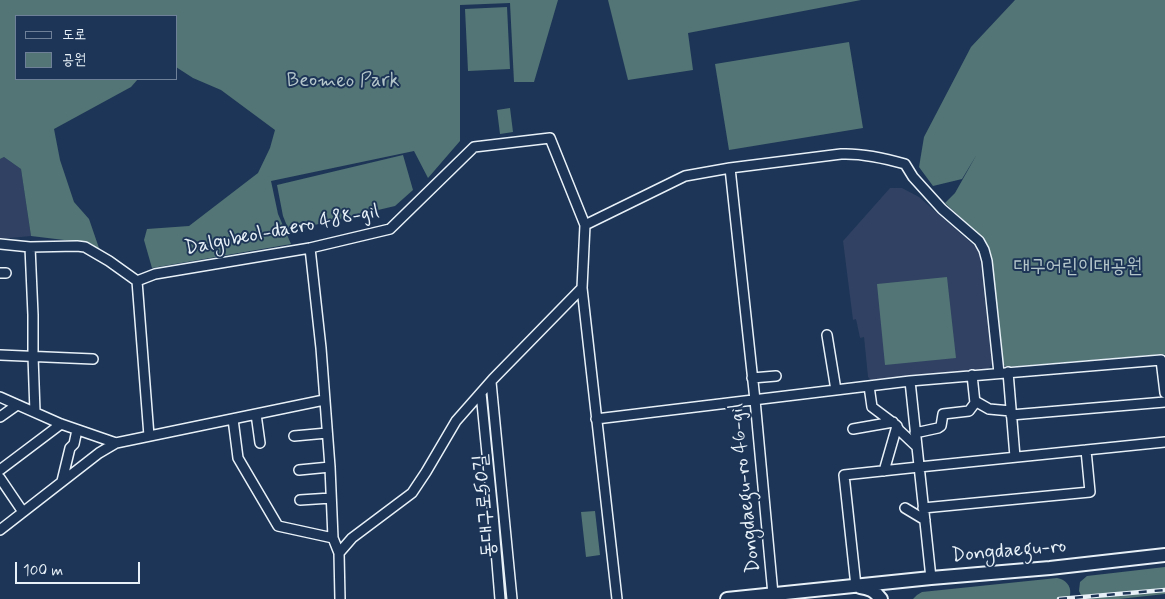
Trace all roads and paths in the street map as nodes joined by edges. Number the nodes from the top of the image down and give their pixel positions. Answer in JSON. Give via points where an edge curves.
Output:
{"nodes":[{"id":1,"x":730,"y":168,"type":"junction"},
{"id":2,"x":585,"y":225,"type":"junction"},
{"id":3,"x":0,"y":244,"type":"edge"},
{"id":4,"x":30,"y":247,"type":"junction"},
{"id":5,"x":310,"y":248,"type":"junction"},
{"id":6,"x":137,"y":281,"type":"junction"},
{"id":7,"x":582,"y":288,"type":"junction"},
{"id":8,"x":827,"y":335,"type":"dead end"},
{"id":9,"x":0,"y":355,"type":"edge"},
{"id":10,"x":33,"y":356,"type":"junction"},
{"id":11,"x":93,"y":359,"type":"dead end"},
{"id":12,"x":1003,"y":373,"type":"junction"},
{"id":13,"x":972,"y":375,"type":"junction"},
{"id":14,"x":776,"y":376,"type":"dead end"},
{"id":15,"x":752,"y":378,"type":"junction"},
{"id":16,"x":492,"y":380,"type":"junction"},
{"id":17,"x":910,"y":381,"type":"junction"},
{"id":18,"x":869,"y":386,"type":"junction"},
{"id":19,"x":836,"y":390,"type":"junction"},
{"id":20,"x":481,"y":393,"type":"junction"},
{"id":21,"x":1165,"y":393,"type":"edge"},
{"id":22,"x":0,"y":397,"type":"edge"},
{"id":23,"x":324,"y":400,"type":"junction"},
{"id":24,"x":756,"y":400,"type":"junction"},
{"id":25,"x":975,"y":401,"type":"junction"},
{"id":26,"x":1165,"y":402,"type":"edge"},
{"id":27,"x":17,"y":405,"type":"junction"},
{"id":28,"x":494,"y":409,"type":"junction"},
{"id":29,"x":35,"y":412,"type":"junction"},
{"id":30,"x":483,"y":412,"type":"junction"},
{"id":31,"x":1011,"y":413,"type":"junction"},
{"id":32,"x":256,"y":414,"type":"junction"},
{"id":33,"x":0,"y":417,"type":"edge"},
{"id":34,"x":233,"y":419,"type":"junction"},
{"id":35,"x":596,"y":419,"type":"junction"},
{"id":36,"x":61,"y":424,"type":"junction"},
{"id":37,"x":895,"y":424,"type":"junction"},
{"id":38,"x":853,"y":429,"type":"dead end"},
{"id":39,"x":77,"y":430,"type":"junction"},
{"id":40,"x":327,"y":433,"type":"junction"},
{"id":41,"x":915,"y":434,"type":"junction"},
{"id":42,"x":148,"y":436,"type":"junction"},
{"id":43,"x":294,"y":436,"type":"dead end"},
{"id":44,"x":1165,"y":442,"type":"edge"},
{"id":45,"x":116,"y":443,"type":"junction"},
{"id":46,"x":260,"y":443,"type":"dead end"},
{"id":47,"x":917,"y":447,"type":"junction"},
{"id":48,"x":1086,"y":450,"type":"junction"},
{"id":49,"x":1015,"y":457,"type":"junction"},
{"id":50,"x":330,"y":467,"type":"junction"},
{"id":51,"x":919,"y":467,"type":"junction"},
{"id":52,"x":0,"y":470,"type":"edge"},
{"id":53,"x":299,"y":470,"type":"dead end"},
{"id":54,"x":884,"y":471,"type":"junction"},
{"id":55,"x":0,"y":478,"type":"edge"},
{"id":56,"x":62,"y":481,"type":"junction"},
{"id":57,"x":331,"y":498,"type":"junction"},
{"id":58,"x":300,"y":500,"type":"dead end"},
{"id":59,"x":905,"y":508,"type":"dead end"},
{"id":60,"x":923,"y":508,"type":"junction"},
{"id":61,"x":24,"y":512,"type":"junction"},
{"id":62,"x":925,"y":520,"type":"junction"},
{"id":63,"x":0,"y":530,"type":"edge"},
{"id":64,"x":333,"y":538,"type":"junction"},
{"id":65,"x":339,"y":553,"type":"junction"},
{"id":66,"x":1165,"y":555,"type":"edge"},
{"id":67,"x":931,"y":578,"type":"junction"},
{"id":68,"x":856,"y":586,"type":"junction"},
{"id":69,"x":773,"y":594,"type":"junction"},
{"id":70,"x":340,"y":599,"type":"edge"},
{"id":71,"x":500,"y":599,"type":"edge"},
{"id":72,"x":512,"y":599,"type":"edge"},
{"id":73,"x":617,"y":599,"type":"edge"},
{"id":74,"x":727,"y":599,"type":"edge"},
{"id":75,"x":881,"y":599,"type":"edge"}],
"edges":[{"from":1,"to":2,"type":"street","via":[[686,176]]},
{"from":1,"to":12,"type":"street","via":[[840,154],[905,164],[942,209],[979,241],[984,250]]},
{"from":1,"to":15,"type":"street","name":"Dongdaegu-ro 46-gil"},
{"from":2,"to":5,"type":"street","name":"Dalgubeol-daero 488-gil","via":[[550,138],[474,147],[390,229]]},
{"from":2,"to":7,"type":"street"},
{"from":3,"to":4,"type":"street"},
{"from":4,"to":6,"type":"street","via":[[85,247]]},
{"from":4,"to":10,"type":"street"},
{"from":5,"to":6,"type":"street","name":"Dalgubeol-daero 488-gil","via":[[155,274]]},
{"from":5,"to":23,"type":"street"},
{"from":6,"to":42,"type":"street"},
{"from":7,"to":16,"type":"street"},
{"from":7,"to":35,"type":"street"},
{"from":8,"to":19,"type":"street"},
{"from":9,"to":10,"type":"street"},
{"from":10,"to":11,"type":"street"},
{"from":10,"to":29,"type":"street"},
{"from":12,"to":13,"type":"street"},
{"from":12,"to":21,"type":"street","via":[[1161,360]]},
{"from":12,"to":31,"type":"street"},
{"from":13,"to":17,"type":"street"},
{"from":13,"to":25,"type":"street"},
{"from":14,"to":15,"type":"street","name":"Dongdaegu-ro 46-gil"},
{"from":15,"to":24,"type":"street","name":"Dongdaegu-ro 46-gil"},
{"from":16,"to":20,"type":"street"},
{"from":16,"to":28,"type":"street","name":"동대구로50길"},
{"from":17,"to":18,"type":"street"},
{"from":17,"to":41,"type":"street"},
{"from":18,"to":19,"type":"street"},
{"from":18,"to":37,"type":"street","via":[[872,407]]},
{"from":19,"to":24,"type":"street"},
{"from":20,"to":30,"type":"street","name":"동대구로50길"},
{"from":20,"to":65,"type":"street","via":[[456,421],[412,493],[352,538]]},
{"from":22,"to":27,"type":"street"},
{"from":23,"to":32,"type":"street"},
{"from":23,"to":40,"type":"street"},
{"from":24,"to":35,"type":"street"},
{"from":24,"to":69,"type":"street","name":"Dongdaegu-ro 46-gil"},
{"from":25,"to":31,"type":"street","via":[[990,409]]},
{"from":25,"to":41,"type":"street","via":[[969,411],[943,414],[941,426]]},
{"from":26,"to":31,"type":"street"},
{"from":27,"to":29,"type":"street"},
{"from":27,"to":33,"type":"street"},
{"from":28,"to":30,"type":"street","via":[[486,407]]},
{"from":28,"to":72,"type":"street","name":"동대구로50길"},
{"from":29,"to":36,"type":"street"},
{"from":30,"to":71,"type":"street","name":"동대구로50길"},
{"from":31,"to":49,"type":"street"},
{"from":32,"to":34,"type":"street"},
{"from":32,"to":46,"type":"street"},
{"from":34,"to":42,"type":"street"},
{"from":34,"to":64,"type":"street","via":[[238,458],[278,526]]},
{"from":35,"to":73,"type":"street"},
{"from":36,"to":39,"type":"street"},
{"from":36,"to":52,"type":"street"},
{"from":37,"to":38,"type":"street"},
{"from":37,"to":47,"type":"street"},
{"from":37,"to":54,"type":"street"},
{"from":39,"to":45,"type":"street"},
{"from":39,"to":56,"type":"street"},
{"from":40,"to":43,"type":"street"},
{"from":40,"to":50,"type":"street"},
{"from":41,"to":47,"type":"street"},
{"from":42,"to":45,"type":"street"},
{"from":44,"to":48,"type":"street"},
{"from":45,"to":56,"type":"street"},
{"from":47,"to":51,"type":"street"},
{"from":48,"to":49,"type":"street"},
{"from":48,"to":60,"type":"street","via":[[1090,492]]},
{"from":49,"to":51,"type":"street"},
{"from":50,"to":53,"type":"street"},
{"from":50,"to":57,"type":"street"},
{"from":51,"to":54,"type":"street"},
{"from":51,"to":60,"type":"street"},
{"from":54,"to":68,"type":"street","via":[[844,475]]},
{"from":55,"to":61,"type":"street"},
{"from":56,"to":61,"type":"street"},
{"from":57,"to":58,"type":"street"},
{"from":57,"to":64,"type":"street"},
{"from":59,"to":62,"type":"street"},
{"from":60,"to":62,"type":"street"},
{"from":61,"to":63,"type":"street"},
{"from":62,"to":67,"type":"street"},
{"from":64,"to":65,"type":"street"},
{"from":65,"to":70,"type":"street"},
{"from":66,"to":67,"type":"main road","name":"Dongdaegu-ro"},
{"from":67,"to":68,"type":"main road","name":"Dongdaegu-ro"},
{"from":68,"to":69,"type":"main road","name":"Dongdaegu-ro"},
{"from":68,"to":75,"type":"main road","via":[[876,593]]},
{"from":69,"to":74,"type":"main road","name":"Dongdaegu-ro"}]}
